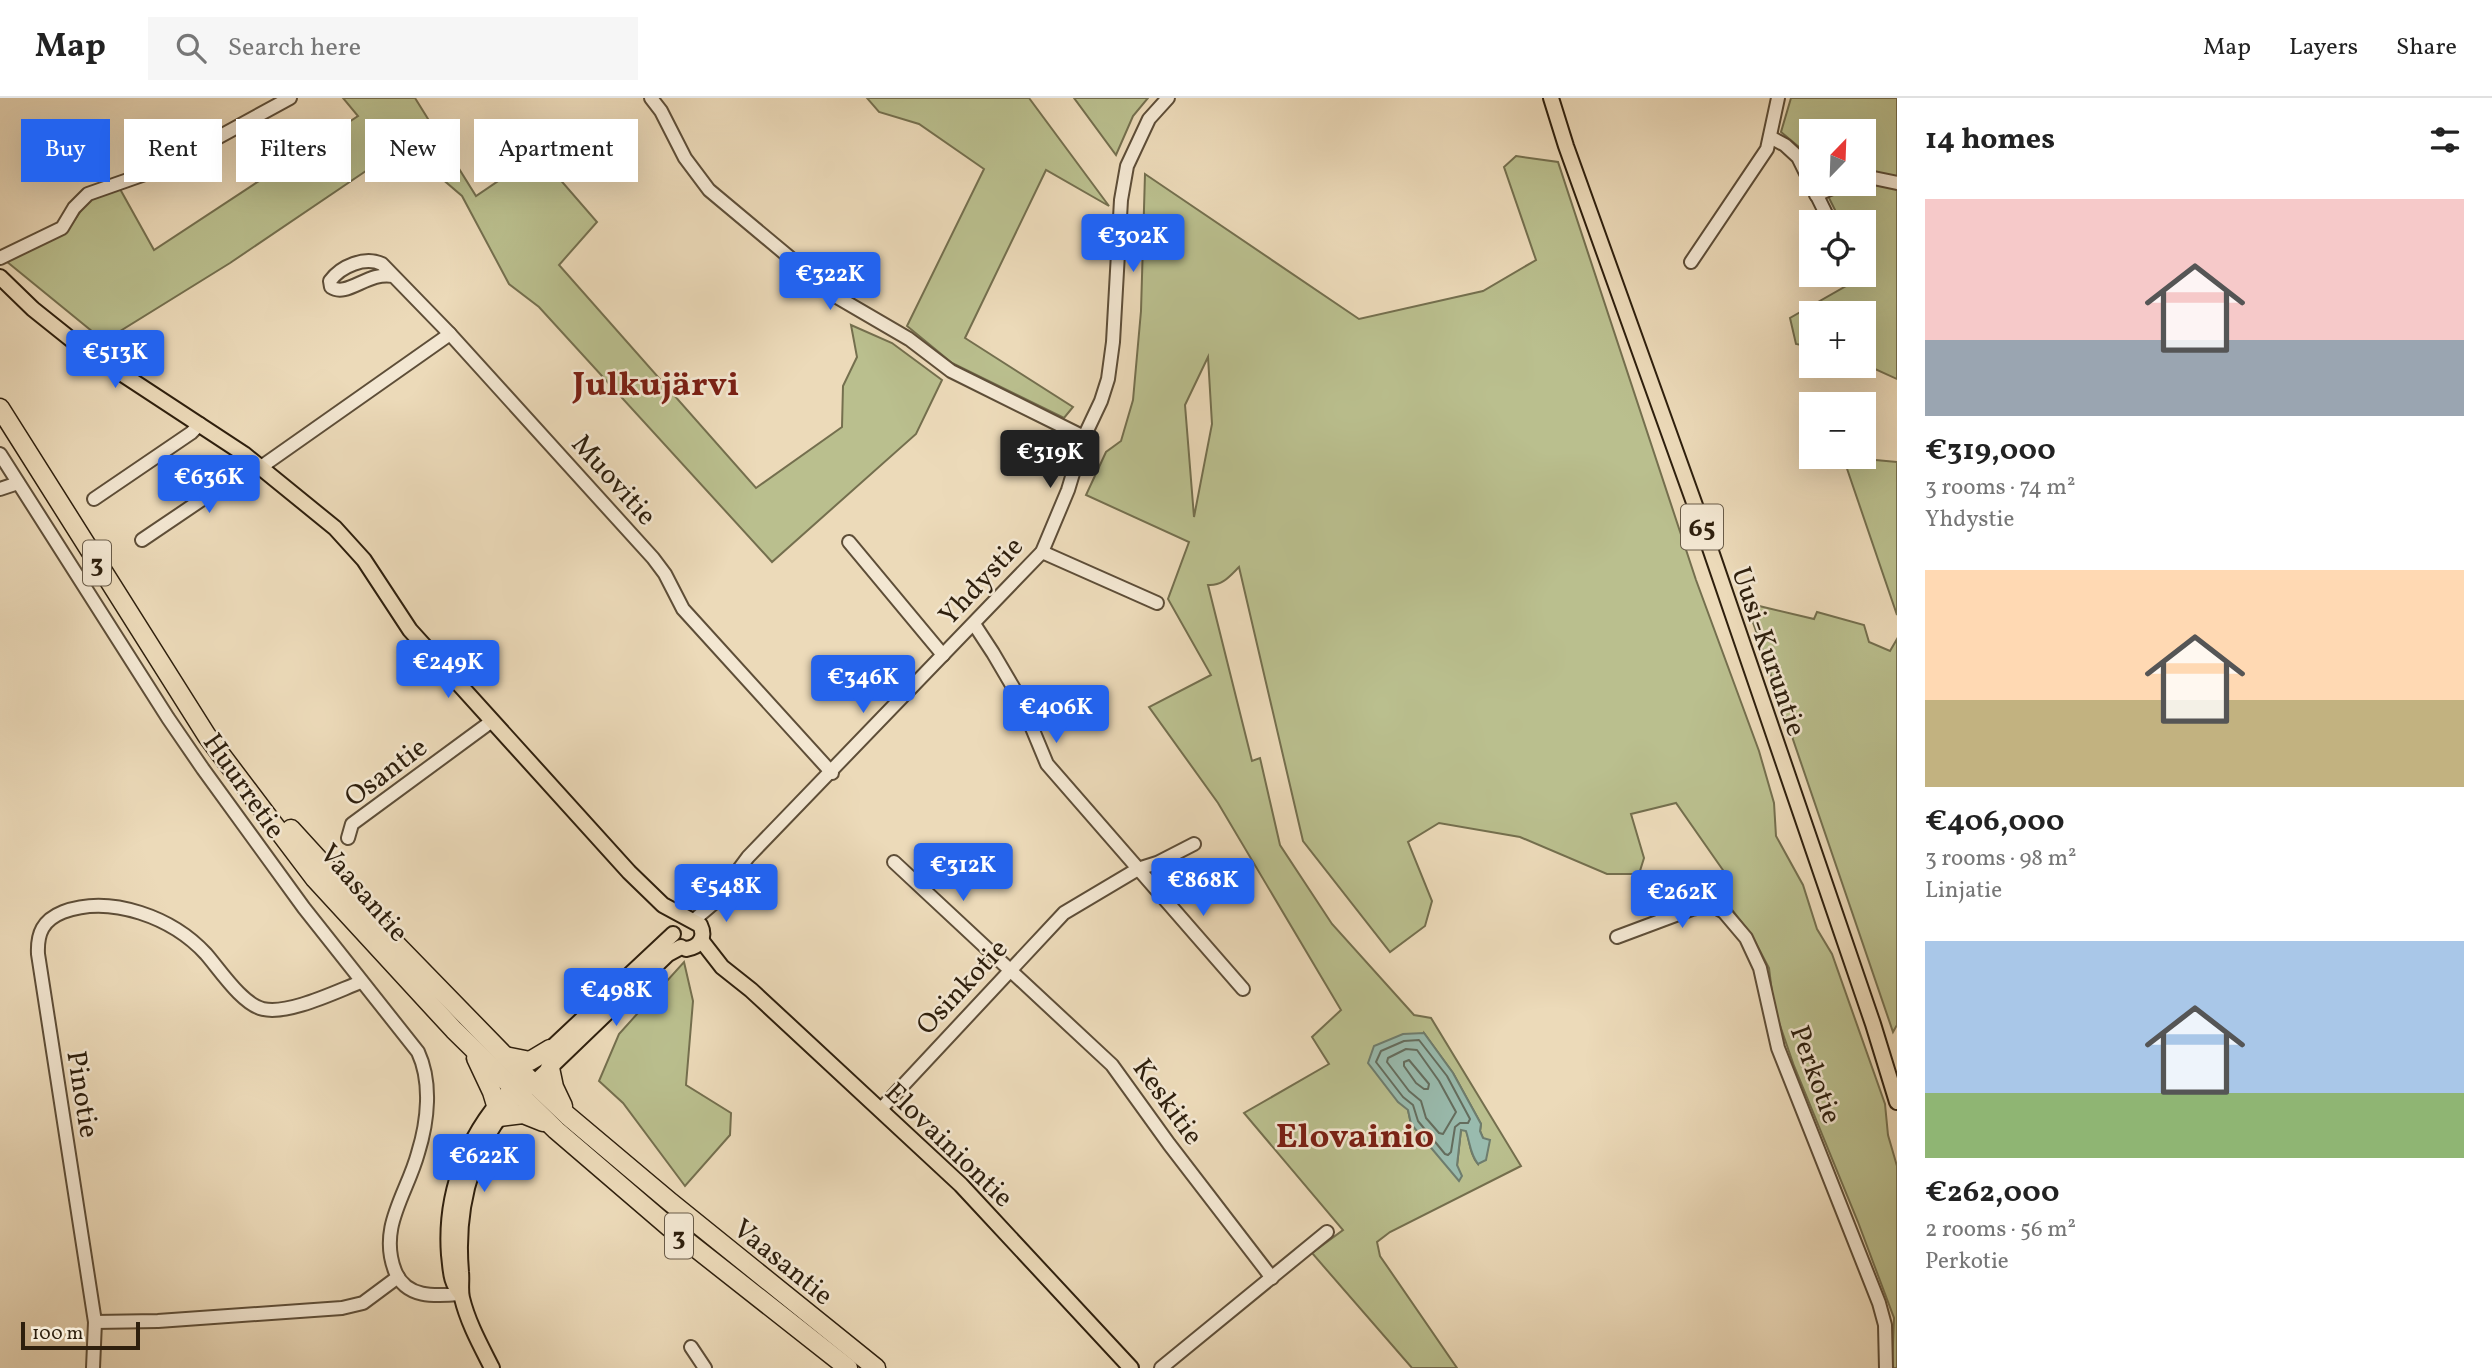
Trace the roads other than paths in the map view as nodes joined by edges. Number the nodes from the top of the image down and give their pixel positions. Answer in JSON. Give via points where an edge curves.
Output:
{"nodes":[{"id":1,"x":290,"y":98,"type":"edge"},
{"id":2,"x":651,"y":98,"type":"edge"},
{"id":3,"x":1168,"y":98,"type":"edge"},
{"id":4,"x":1551,"y":98,"type":"edge"},
{"id":5,"x":1778,"y":98,"type":"edge"},
{"id":6,"x":1770,"y":137,"type":"junction"},
{"id":7,"x":1799,"y":159,"type":"edge"},
{"id":8,"x":1876,"y":179,"type":"edge"},
{"id":9,"x":1897,"y":183,"type":"edge"},
{"id":10,"x":0,"y":258,"type":"edge"},
{"id":11,"x":1691,"y":262,"type":"dead end"},
{"id":12,"x":393,"y":276,"type":"dead end"},
{"id":13,"x":0,"y":277,"type":"edge"},
{"id":14,"x":450,"y":334,"type":"junction"},
{"id":15,"x":0,"y":408,"type":"edge"},
{"id":16,"x":200,"y":424,"type":"junction"},
{"id":17,"x":1084,"y":437,"type":"junction"},
{"id":18,"x":0,"y":454,"type":"edge"},
{"id":19,"x":258,"y":464,"type":"junction"},
{"id":20,"x":18,"y":483,"type":"junction"},
{"id":21,"x":0,"y":489,"type":"edge"},
{"id":22,"x":94,"y":499,"type":"dead end"},
{"id":23,"x":142,"y":540,"type":"dead end"},
{"id":24,"x":849,"y":542,"type":"dead end"},
{"id":25,"x":1042,"y":552,"type":"junction"},
{"id":26,"x":1157,"y":603,"type":"dead end"},
{"id":27,"x":974,"y":624,"type":"junction"},
{"id":28,"x":943,"y":655,"type":"junction"},
{"id":29,"x":196,"y":717,"type":"junction"},
{"id":30,"x":492,"y":721,"type":"junction"},
{"id":31,"x":832,"y":772,"type":"junction"},
{"id":32,"x":348,"y":838,"type":"dead end"},
{"id":33,"x":1194,"y":844,"type":"dead end"},
{"id":34,"x":894,"y":862,"type":"dead end"},
{"id":35,"x":1138,"y":869,"type":"junction"},
{"id":36,"x":715,"y":902,"type":"junction"},
{"id":37,"x":663,"y":905,"type":"junction"},
{"id":38,"x":691,"y":920,"type":"junction"},
{"id":39,"x":673,"y":930,"type":"junction"},
{"id":40,"x":1617,"y":937,"type":"dead end"},
{"id":41,"x":702,"y":938,"type":"junction"},
{"id":42,"x":684,"y":948,"type":"junction"},
{"id":43,"x":722,"y":967,"type":"junction"},
{"id":44,"x":1009,"y":969,"type":"junction"},
{"id":45,"x":361,"y":982,"type":"junction"},
{"id":46,"x":1243,"y":989,"type":"dead end"},
{"id":47,"x":469,"y":1045,"type":"junction"},
{"id":48,"x":550,"y":1049,"type":"junction"},
{"id":49,"x":505,"y":1056,"type":"junction"},
{"id":50,"x":550,"y":1068,"type":"junction"},
{"id":51,"x":523,"y":1085,"type":"junction"},
{"id":52,"x":1897,"y":1102,"type":"edge"},
{"id":53,"x":880,"y":1110,"type":"junction"},
{"id":54,"x":498,"y":1111,"type":"junction"},
{"id":55,"x":562,"y":1123,"type":"junction"},
{"id":56,"x":1327,"y":1232,"type":"dead end"},
{"id":57,"x":397,"y":1277,"type":"junction"},
{"id":58,"x":1272,"y":1278,"type":"junction"},
{"id":59,"x":461,"y":1294,"type":"junction"},
{"id":60,"x":95,"y":1322,"type":"junction"},
{"id":61,"x":691,"y":1347,"type":"dead end"},
{"id":62,"x":93,"y":1368,"type":"edge"},
{"id":63,"x":492,"y":1368,"type":"edge"},
{"id":64,"x":705,"y":1368,"type":"edge"},
{"id":65,"x":848,"y":1368,"type":"edge"},
{"id":66,"x":876,"y":1368,"type":"edge"},
{"id":67,"x":1130,"y":1368,"type":"edge"},
{"id":68,"x":1161,"y":1368,"type":"edge"},
{"id":69,"x":1886,"y":1368,"type":"edge"}],
"edges":[{"from":1,"to":10,"type":"street","via":[[162,168],[88,194],[62,228]]},
{"from":2,"to":17,"type":"street","via":[[709,190],[837,297],[909,339],[951,371]]},
{"from":3,"to":17,"type":"street","name":"Yhdystie","via":[[1149,119],[1126,166],[1108,379]]},
{"from":4,"to":52,"type":"main road","name":"Uusi-Kuruntie","number":"65","via":[[1701,522]]},
{"from":5,"to":6,"type":"street"},
{"from":6,"to":7,"type":"street"},
{"from":6,"to":11,"type":"street","via":[[1767,149]]},
{"from":8,"to":9,"type":"street"},
{"from":12,"to":14,"type":"street","name":"Muovitie"},
{"from":13,"to":16,"type":"main road","via":[[78,345]]},
{"from":14,"to":19,"type":"street"},
{"from":14,"to":31,"type":"street","name":"Muovitie","via":[[653,558],[683,609]]},
{"from":15,"to":29,"type":"highway","name":"Vaasantie","number":"3"},
{"from":16,"to":19,"type":"main road"},
{"from":16,"to":22,"type":"street"},
{"from":17,"to":25,"type":"street","name":"Yhdystie"},
{"from":18,"to":20,"type":"street","name":"Huurretie"},
{"from":19,"to":23,"type":"street"},
{"from":19,"to":30,"type":"main road","via":[[349,542],[410,630]]},
{"from":20,"to":21,"type":"street"},
{"from":20,"to":45,"type":"street","name":"Huurretie","via":[[175,729]]},
{"from":24,"to":28,"type":"street"},
{"from":25,"to":26,"type":"street"},
{"from":25,"to":27,"type":"street","name":"Yhdystie"},
{"from":27,"to":28,"type":"street","name":"Yhdystie"},
{"from":27,"to":35,"type":"street","via":[[1020,699],[1047,764]]},
{"from":28,"to":31,"type":"street","name":"Yhdystie"},
{"from":29,"to":47,"type":"highway","name":"Vaasantie","number":"3","via":[[315,879]]},
{"from":29,"to":49,"type":"highway","name":"Vaasantie","number":"3","via":[[312,854]]},
{"from":30,"to":32,"type":"street","name":"Osantie","via":[[352,824]]},
{"from":30,"to":37,"type":"main road"},
{"from":31,"to":36,"type":"street","name":"Yhdystie","via":[[748,857]]},
{"from":33,"to":35,"type":"street","name":"Osinkotie"},
{"from":34,"to":44,"type":"street","name":"Keskitie"},
{"from":35,"to":44,"type":"street","name":"Osinkotie","via":[[1064,913]]},
{"from":35,"to":46,"type":"street"},
{"from":36,"to":38,"type":"street","name":"Yhdystie"},
{"from":36,"to":41,"type":"street","name":"Yhdystie"},
{"from":37,"to":38,"type":"main road"},
{"from":37,"to":39,"type":"main road"},
{"from":38,"to":39,"type":"main road","via":[[679,922]]},
{"from":38,"to":41,"type":"main road","via":[[700,925]]},
{"from":39,"to":42,"type":"main road","via":[[675,942]]},
{"from":39,"to":48,"type":"main road"},
{"from":40,"to":69,"type":"street","name":"Perkotie","via":[[1707,906],[1724,912],[1746,938],[1760,968],[1778,1048],[1879,1303],[1885,1325]]},
{"from":41,"to":42,"type":"main road","via":[[696,946]]},
{"from":41,"to":43,"type":"main road","name":"Elovainiontie"},
{"from":42,"to":43,"type":"main road","name":"Elovainiontie"},
{"from":42,"to":50,"type":"main road","via":[[668,954]]},
{"from":43,"to":53,"type":"main road","name":"Elovainiontie"},
{"from":44,"to":53,"type":"street","name":"Osinkotie"},
{"from":44,"to":58,"type":"street","name":"Keskitie","via":[[1112,1065]]},
{"from":45,"to":57,"type":"street","name":"Huurretie","via":[[418,1052],[427,1083],[419,1152],[389,1239],[388,1252]]},
{"from":45,"to":60,"type":"street","name":"Pinotie","via":[[297,1005],[263,1009],[238,991],[191,939],[151,917],[115,908],[83,908],[54,916],[42,927],[38,954]]},
{"from":47,"to":51,"type":"highway","name":"Vaasantie","number":"3"},
{"from":47,"to":54,"type":"highway"},
{"from":48,"to":49,"type":"highway","via":[[530,1061]]},
{"from":48,"to":51,"type":"main road"},
{"from":49,"to":51,"type":"highway","name":"Vaasantie","number":"3"},
{"from":50,"to":51,"type":"main road"},
{"from":50,"to":55,"type":"highway"},
{"from":51,"to":54,"type":"main road"},
{"from":51,"to":55,"type":"highway","name":"Vaasantie","number":"3"},
{"from":53,"to":67,"type":"main road","name":"Elovainiontie","via":[[988,1213]]},
{"from":54,"to":55,"type":"highway"},
{"from":54,"to":59,"type":"main road","via":[[472,1171],[461,1214]]},
{"from":55,"to":65,"type":"highway","name":"Vaasantie","number":"3","via":[[669,1227]]},
{"from":55,"to":66,"type":"highway","name":"Vaasantie","number":"3","via":[[669,1201]]},
{"from":56,"to":58,"type":"street"},
{"from":57,"to":59,"type":"street","via":[[413,1292]]},
{"from":57,"to":60,"type":"street","via":[[363,1303],[342,1308]]},
{"from":58,"to":68,"type":"street"},
{"from":59,"to":63,"type":"main road"},
{"from":60,"to":62,"type":"street"},
{"from":61,"to":64,"type":"street"}]}
